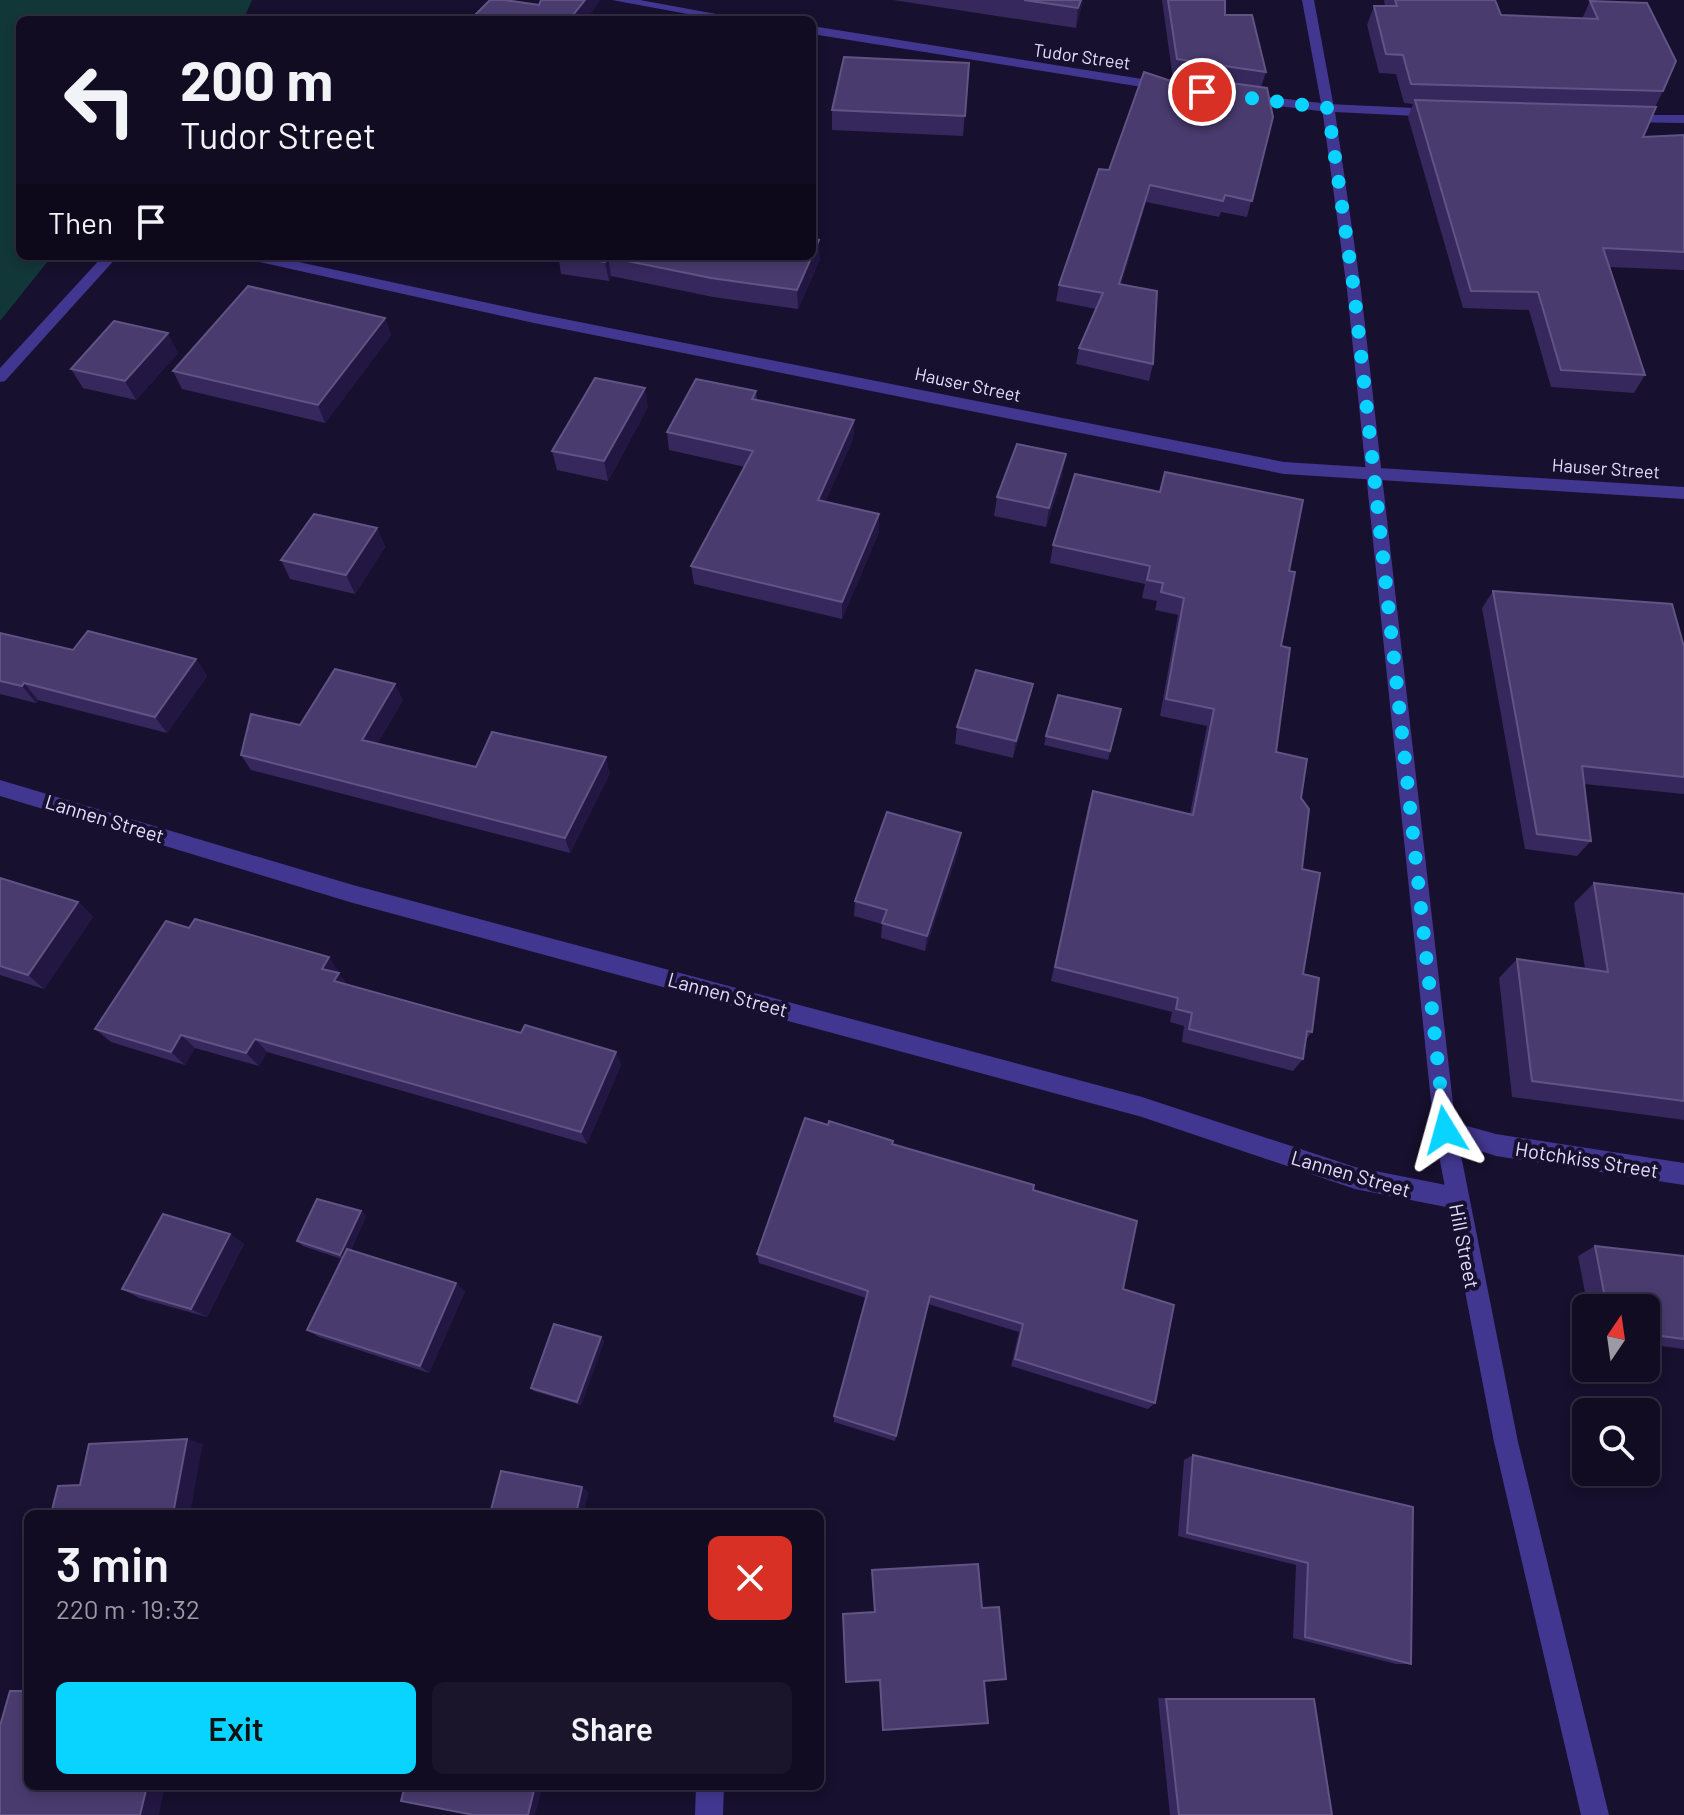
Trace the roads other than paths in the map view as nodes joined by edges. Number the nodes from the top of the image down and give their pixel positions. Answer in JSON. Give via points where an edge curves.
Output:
{"nodes":[{"id":1,"x":618,"y":0,"type":"edge"},
{"id":2,"x":1308,"y":0,"type":"edge"},
{"id":3,"x":718,"y":16,"type":"edge"},
{"id":4,"x":816,"y":31,"type":"edge"},
{"id":5,"x":1183,"y":89,"type":"edge"},
{"id":6,"x":1228,"y":95,"type":"edge"},
{"id":7,"x":1328,"y":108,"type":"junction"},
{"id":8,"x":1456,"y":114,"type":"edge"},
{"id":9,"x":1607,"y":118,"type":"edge"},
{"id":10,"x":1684,"y":119,"type":"edge"},
{"id":11,"x":107,"y":260,"type":"edge"},
{"id":12,"x":269,"y":260,"type":"edge"},
{"id":13,"x":0,"y":377,"type":"edge"},
{"id":14,"x":1372,"y":475,"type":"junction"},
{"id":15,"x":1684,"y":493,"type":"edge"},
{"id":16,"x":0,"y":788,"type":"edge"},
{"id":17,"x":1445,"y":1130,"type":"junction"},
{"id":18,"x":1684,"y":1174,"type":"edge"},
{"id":19,"x":1456,"y":1198,"type":"junction"},
{"id":20,"x":710,"y":1790,"type":"edge"},
{"id":21,"x":709,"y":1815,"type":"edge"},
{"id":22,"x":1595,"y":1815,"type":"edge"}],
"edges":[{"from":1,"to":3,"type":"street"},
{"from":2,"to":7,"type":"street","name":"Hill Street"},
{"from":4,"to":5,"type":"street","name":"Tudor Street"},
{"from":6,"to":7,"type":"street"},
{"from":7,"to":8,"type":"street"},
{"from":7,"to":14,"type":"street","name":"Hill Street"},
{"from":9,"to":10,"type":"street"},
{"from":11,"to":13,"type":"street"},
{"from":12,"to":14,"type":"street","name":"Hauser Street","via":[[1262,464]]},
{"from":14,"to":15,"type":"street","name":"Hauser Street"},
{"from":14,"to":17,"type":"street","name":"Hill Street"},
{"from":16,"to":19,"type":"street","name":"Lannen Street","via":[[353,894],[1142,1107],[1355,1178]]},
{"from":17,"to":18,"type":"street","name":"Hotchkiss Street","via":[[1496,1145]]},
{"from":17,"to":19,"type":"street","name":"Hill Street"},
{"from":19,"to":22,"type":"street","name":"Hill Street","via":[[1506,1442]]},
{"from":20,"to":21,"type":"street"}]}
